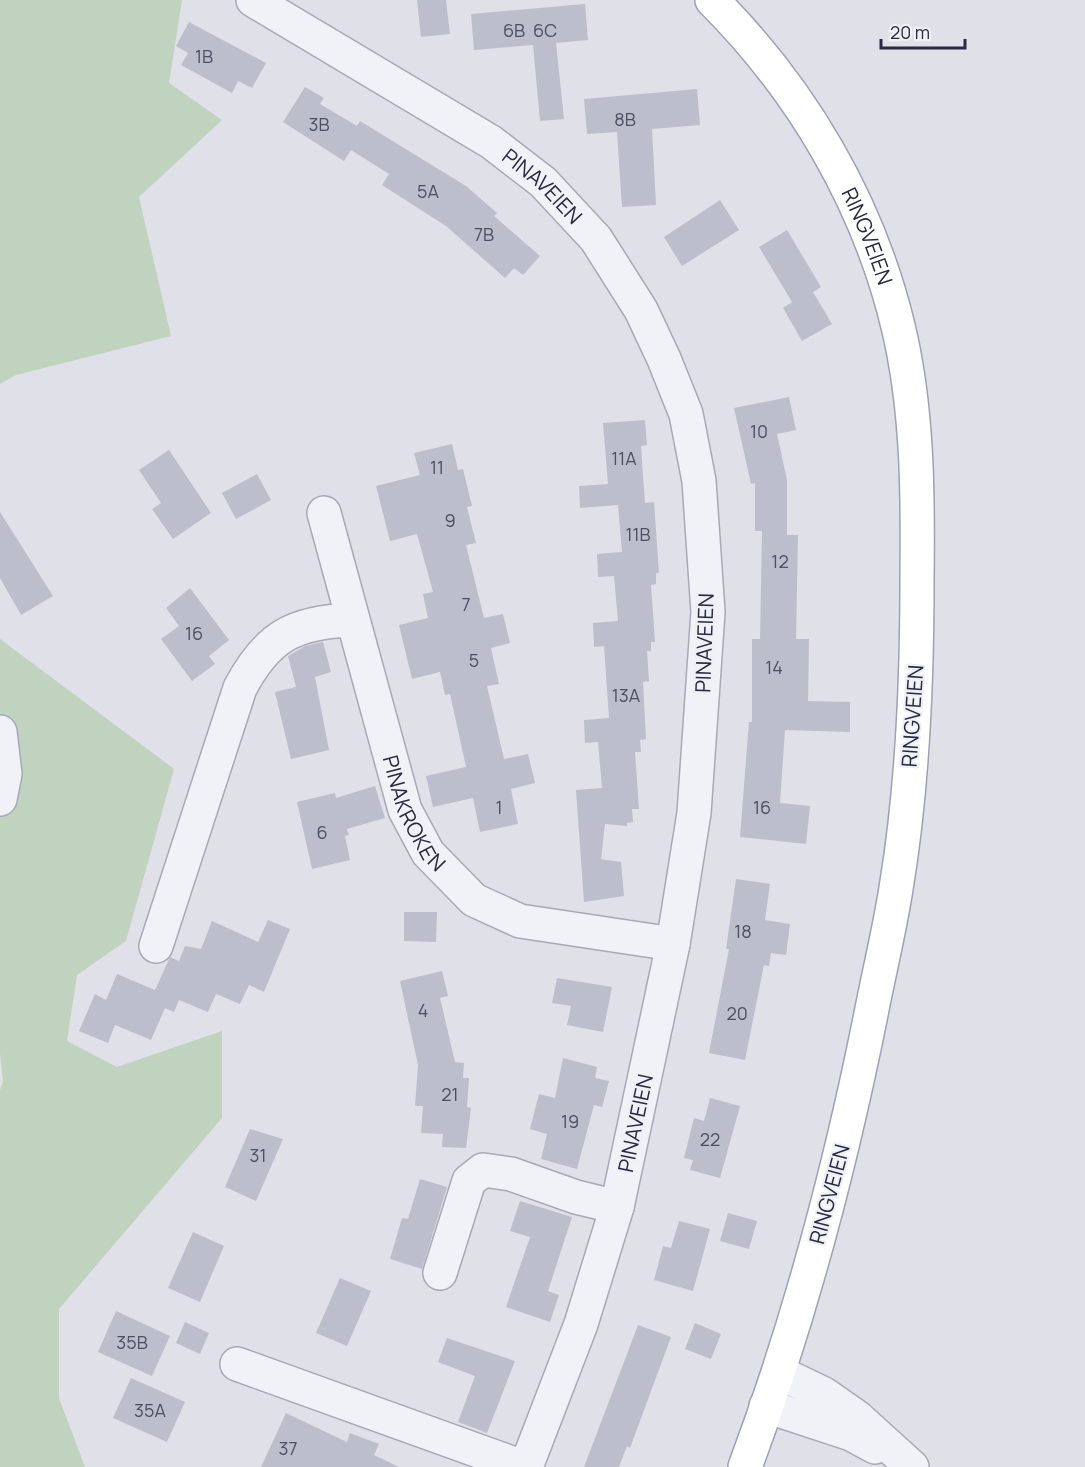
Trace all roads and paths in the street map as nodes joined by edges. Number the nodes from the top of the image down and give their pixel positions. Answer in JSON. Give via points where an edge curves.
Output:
{"nodes":[{"id":1,"x":253,"y":0,"type":"edge"},
{"id":2,"x":712,"y":0,"type":"edge"},
{"id":3,"x":324,"y":513,"type":"dead end"},
{"id":4,"x":352,"y":620,"type":"junction"},
{"id":5,"x":0,"y":732,"type":"edge"},
{"id":6,"x":0,"y":799,"type":"edge"},
{"id":7,"x":673,"y":944,"type":"junction"},
{"id":8,"x":156,"y":946,"type":"dead end"},
{"id":9,"x":617,"y":1207,"type":"junction"},
{"id":10,"x":440,"y":1273,"type":"dead end"},
{"id":11,"x":237,"y":1364,"type":"dead end"},
{"id":12,"x":780,"y":1373,"type":"junction"},
{"id":13,"x":766,"y":1406,"type":"junction"},
{"id":14,"x":910,"y":1466,"type":"edge"},
{"id":15,"x":525,"y":1467,"type":"edge"},
{"id":16,"x":745,"y":1467,"type":"edge"}],
"edges":[{"from":1,"to":7,"type":"street","name":"PINAVEIEN","via":[[482,136],[543,183],[596,238],[641,310],[664,359],[686,414],[699,481],[708,612],[694,813]]},
{"from":2,"to":12,"type":"main road","name":"RINGVEIEN","via":[[795,98],[853,196],[882,270],[898,328],[916,474],[917,622],[898,882],[842,1149]]},
{"from":3,"to":4,"type":"street","name":"PINAKROKEN"},
{"from":4,"to":7,"type":"street","name":"PINAKROKEN","via":[[405,810],[428,854],[474,900],[520,921]]},
{"from":4,"to":8,"type":"street","via":[[330,621],[289,632],[272,642],[254,662],[240,688]]},
{"from":5,"to":6,"type":"street","via":[[5,774]]},
{"from":7,"to":9,"type":"street","name":"PINAVEIEN"},
{"from":9,"to":10,"type":"street","via":[[511,1174],[483,1170],[470,1181]]},
{"from":9,"to":15,"type":"street","name":"PINAVEIEN","via":[[581,1324]]},
{"from":11,"to":15,"type":"street","name":"PINAVEIEN"},
{"from":12,"to":13,"type":"main road","name":"RINGVEIEN"},
{"from":12,"to":14,"type":"street","via":[[824,1394],[857,1417]]},
{"from":13,"to":14,"type":"street","via":[[851,1434]]},
{"from":13,"to":16,"type":"main road","name":"RINGVEIEN"}]}
